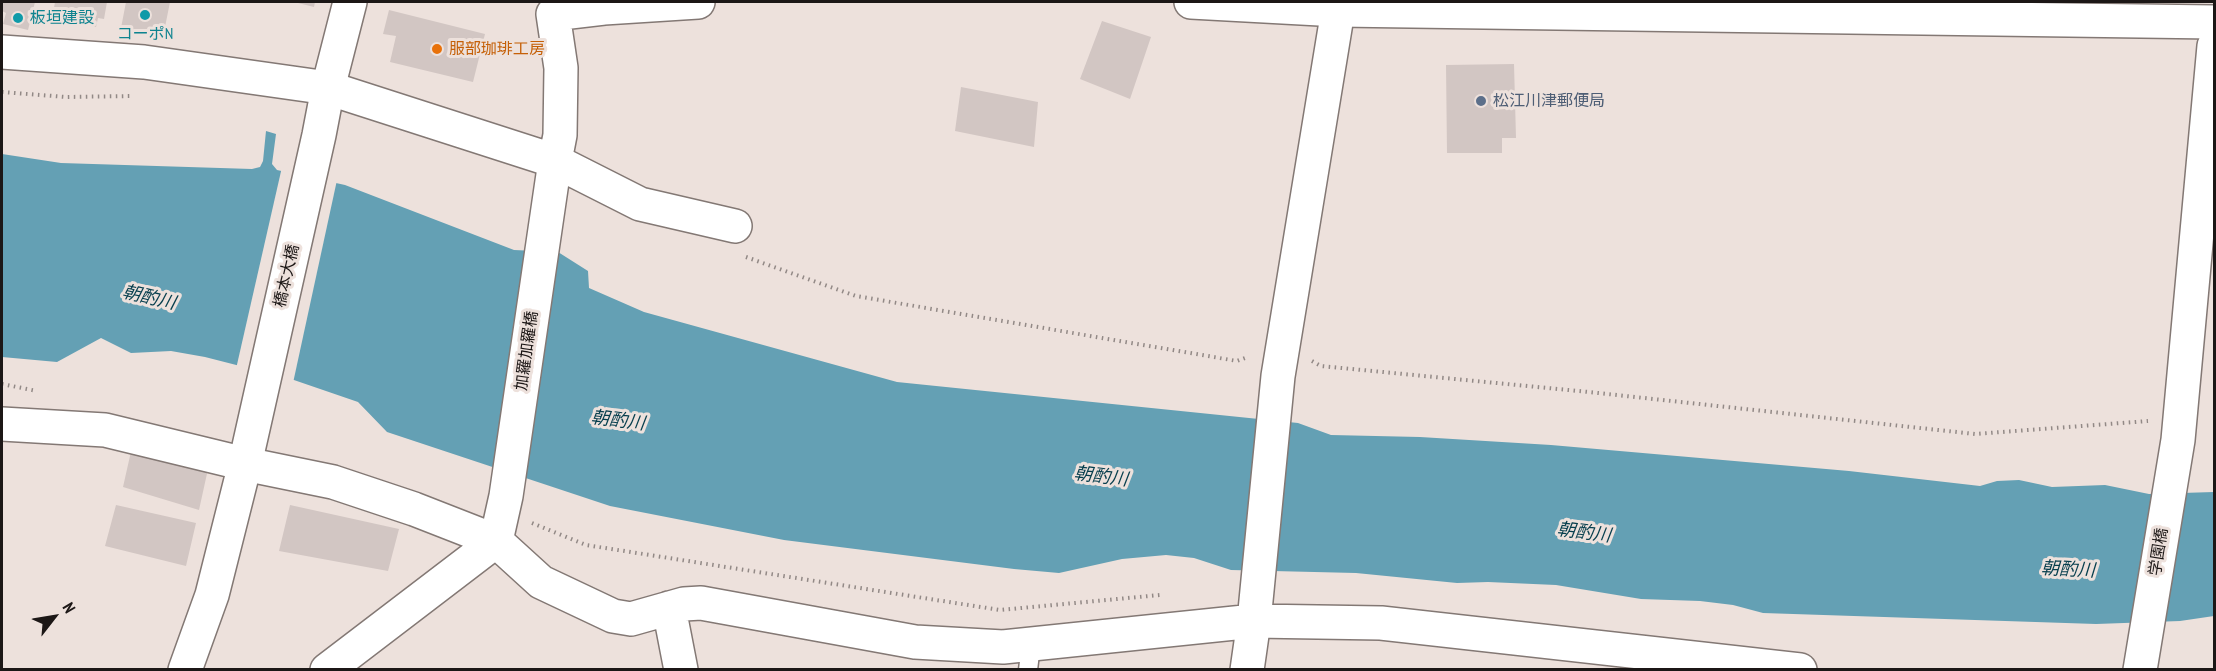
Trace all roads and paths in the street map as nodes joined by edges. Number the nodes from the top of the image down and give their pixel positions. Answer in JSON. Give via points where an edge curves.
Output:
{"nodes":[{"id":1,"x":350,"y":2,"type":"edge"},
{"id":2,"x":698,"y":2,"type":"edge"},
{"id":3,"x":1191,"y":2,"type":"edge"},
{"id":4,"x":1358,"y":8,"type":"edge"},
{"id":5,"x":2214,"y":22,"type":"edge"},
{"id":6,"x":2214,"y":46,"type":"edge"},
{"id":7,"x":2,"y":52,"type":"edge"},
{"id":8,"x":328,"y":88,"type":"junction"},
{"id":9,"x":2,"y":92,"type":"edge"},
{"id":10,"x":136,"y":96,"type":"dead end"},
{"id":11,"x":555,"y":161,"type":"junction"},
{"id":12,"x":739,"y":241,"type":"joint"},
{"id":13,"x":1280,"y":360,"type":"junction"},
{"id":14,"x":2,"y":384,"type":"edge"},
{"id":15,"x":48,"y":393,"type":"dead end"},
{"id":16,"x":2,"y":424,"type":"edge"},
{"id":17,"x":2179,"y":429,"type":"junction"},
{"id":18,"x":245,"y":464,"type":"junction"},
{"id":19,"x":501,"y":516,"type":"junction"},
{"id":20,"x":1164,"y":595,"type":"dead end"},
{"id":21,"x":669,"y":608,"type":"junction"},
{"id":22,"x":1255,"y":610,"type":"junction"},
{"id":23,"x":1030,"y":657,"type":"edge"},
{"id":24,"x":686,"y":666,"type":"edge"},
{"id":25,"x":2140,"y":667,"type":"edge"},
{"id":26,"x":185,"y":669,"type":"edge"},
{"id":27,"x":327,"y":669,"type":"edge"},
{"id":28,"x":1247,"y":669,"type":"edge"},
{"id":29,"x":1800,"y":669,"type":"edge"}],
"edges":[{"from":1,"to":8,"type":"street","name":"橋本大橋"},
{"from":2,"to":11,"type":"street","name":"加羅加羅橋","via":[[554,14],[561,68],[560,135]]},
{"from":3,"to":4,"type":"street"},
{"from":4,"to":5,"type":"street"},
{"from":4,"to":13,"type":"street"},
{"from":6,"to":17,"type":"street","name":"学園橋"},
{"from":7,"to":8,"type":"street","via":[[144,62]]},
{"from":8,"to":11,"type":"street"},
{"from":8,"to":18,"type":"street","name":"橋本大橋"},
{"from":9,"to":10,"type":"path","via":[[66,97]]},
{"from":11,"to":12,"type":"street","via":[[640,204]]},
{"from":11,"to":19,"type":"street","name":"加羅加羅橋"},
{"from":12,"to":13,"type":"path","via":[[856,296],[1237,361]]},
{"from":13,"to":17,"type":"path","via":[[1975,434]]},
{"from":13,"to":22,"type":"street"},
{"from":14,"to":15,"type":"path"},
{"from":16,"to":18,"type":"street","via":[[105,430]]},
{"from":17,"to":25,"type":"street","name":"学園橋"},
{"from":18,"to":19,"type":"street","via":[[333,482],[414,508]]},
{"from":18,"to":26,"type":"street","name":"橋本大橋","via":[[212,596]]},
{"from":19,"to":20,"type":"path","via":[[586,545],[1000,610]]},
{"from":19,"to":21,"type":"street","via":[[541,582],[613,616],[631,619]]},
{"from":19,"to":27,"type":"street"},
{"from":21,"to":23,"type":"street","via":[[702,603],[915,642],[1003,647]]},
{"from":21,"to":24,"type":"street"},
{"from":22,"to":23,"type":"street"},
{"from":22,"to":28,"type":"street"},
{"from":22,"to":29,"type":"street"}]}
